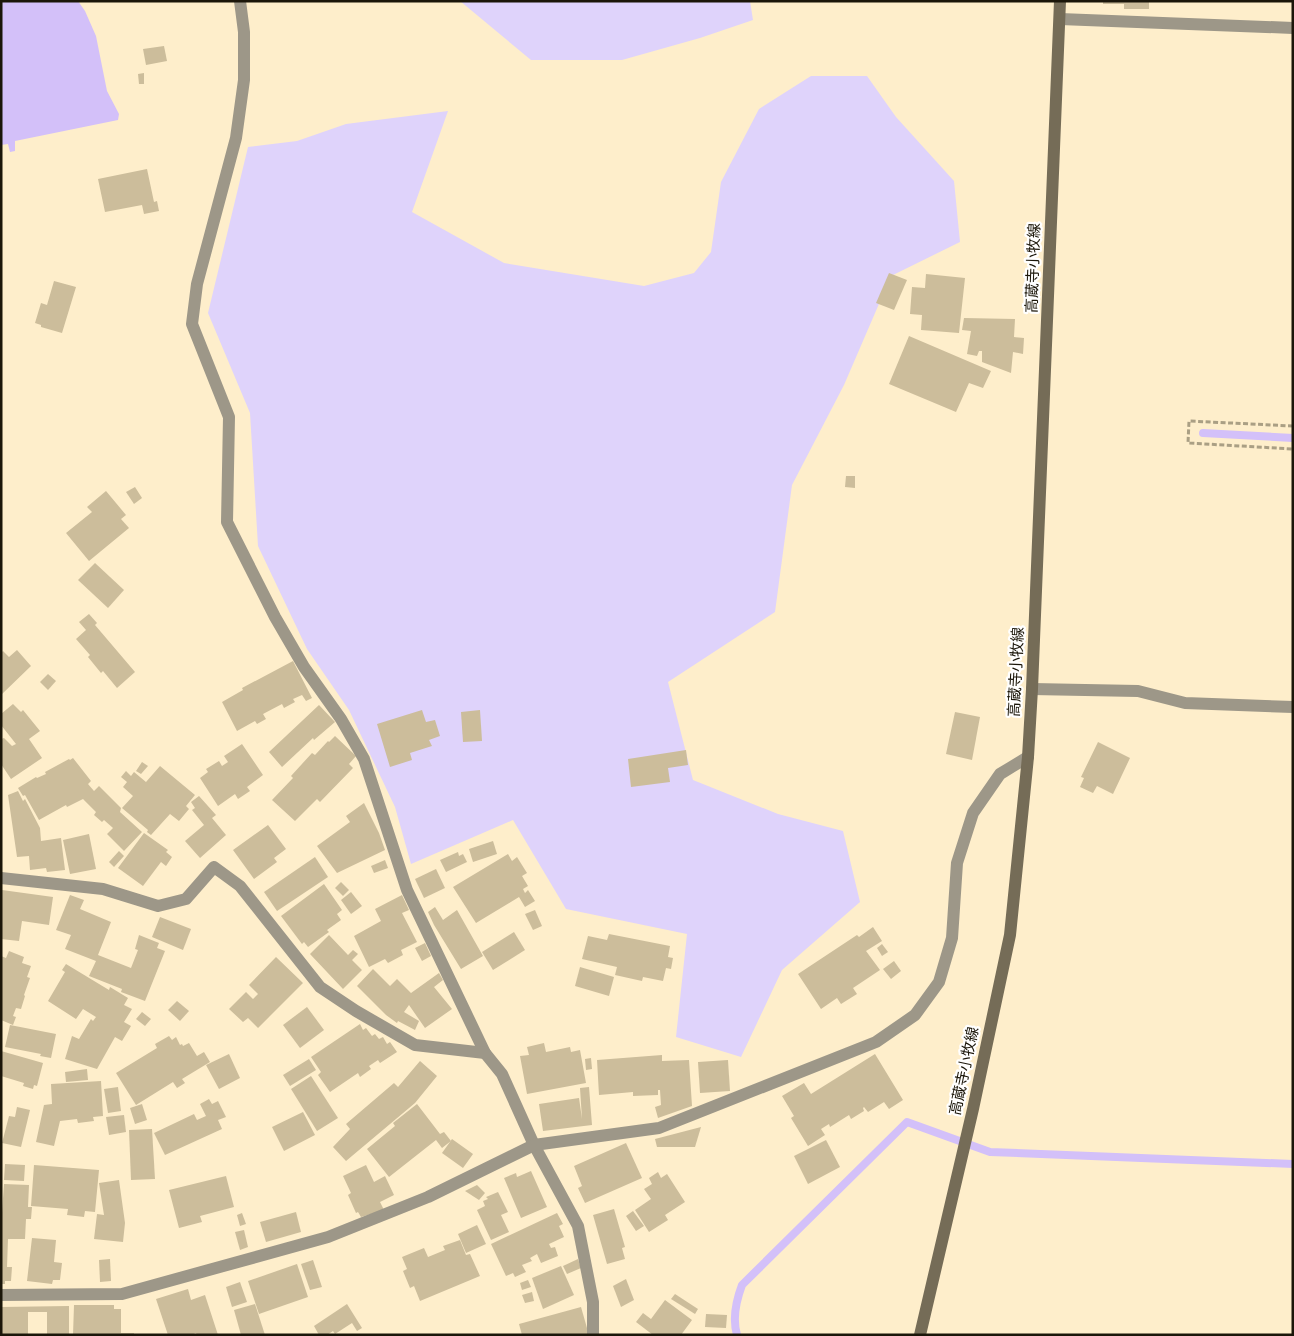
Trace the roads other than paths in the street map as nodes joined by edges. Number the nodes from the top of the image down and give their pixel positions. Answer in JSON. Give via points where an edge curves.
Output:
{"nodes":[{"id":1,"x":240,"y":1,"type":"edge"},
{"id":2,"x":1060,"y":1,"type":"edge"},
{"id":3,"x":1060,"y":19,"type":"junction"},
{"id":4,"x":1293,"y":28,"type":"edge"},
{"id":5,"x":1032,"y":689,"type":"junction"},
{"id":6,"x":1293,"y":707,"type":"edge"},
{"id":7,"x":1028,"y":757,"type":"junction"},
{"id":8,"x":1,"y":878,"type":"edge"},
{"id":9,"x":486,"y":1053,"type":"junction"},
{"id":10,"x":534,"y":1145,"type":"junction"},
{"id":11,"x":1,"y":1295,"type":"edge"},
{"id":12,"x":593,"y":1335,"type":"edge"},
{"id":13,"x":920,"y":1335,"type":"edge"}],
"edges":[{"from":1,"to":9,"type":"street","via":[[244,80],[236,138],[196,284],[192,324],[229,418],[227,522],[304,667],[341,719],[364,759],[407,890]]},
{"from":2,"to":3,"type":"main road","name":"高蔵寺小牧線"},
{"from":3,"to":4,"type":"street"},
{"from":3,"to":5,"type":"main road","name":"高蔵寺小牧線"},
{"from":5,"to":6,"type":"street","via":[[1138,691],[1185,703]]},
{"from":5,"to":7,"type":"main road","name":"高蔵寺小牧線"},
{"from":7,"to":10,"type":"street","via":[[1000,774],[973,813],[957,863],[952,938],[939,982],[915,1015],[876,1042],[659,1128]]},
{"from":7,"to":13,"type":"main road","name":"高蔵寺小牧線","via":[[1010,935]]},
{"from":8,"to":9,"type":"street","via":[[103,889],[158,906],[186,899],[214,867],[240,886],[320,987],[415,1045]]},
{"from":9,"to":10,"type":"street","via":[[502,1074]]},
{"from":10,"to":11,"type":"street","via":[[428,1198],[328,1237],[122,1294]]},
{"from":10,"to":12,"type":"street","via":[[578,1226],[593,1302]]}]}
